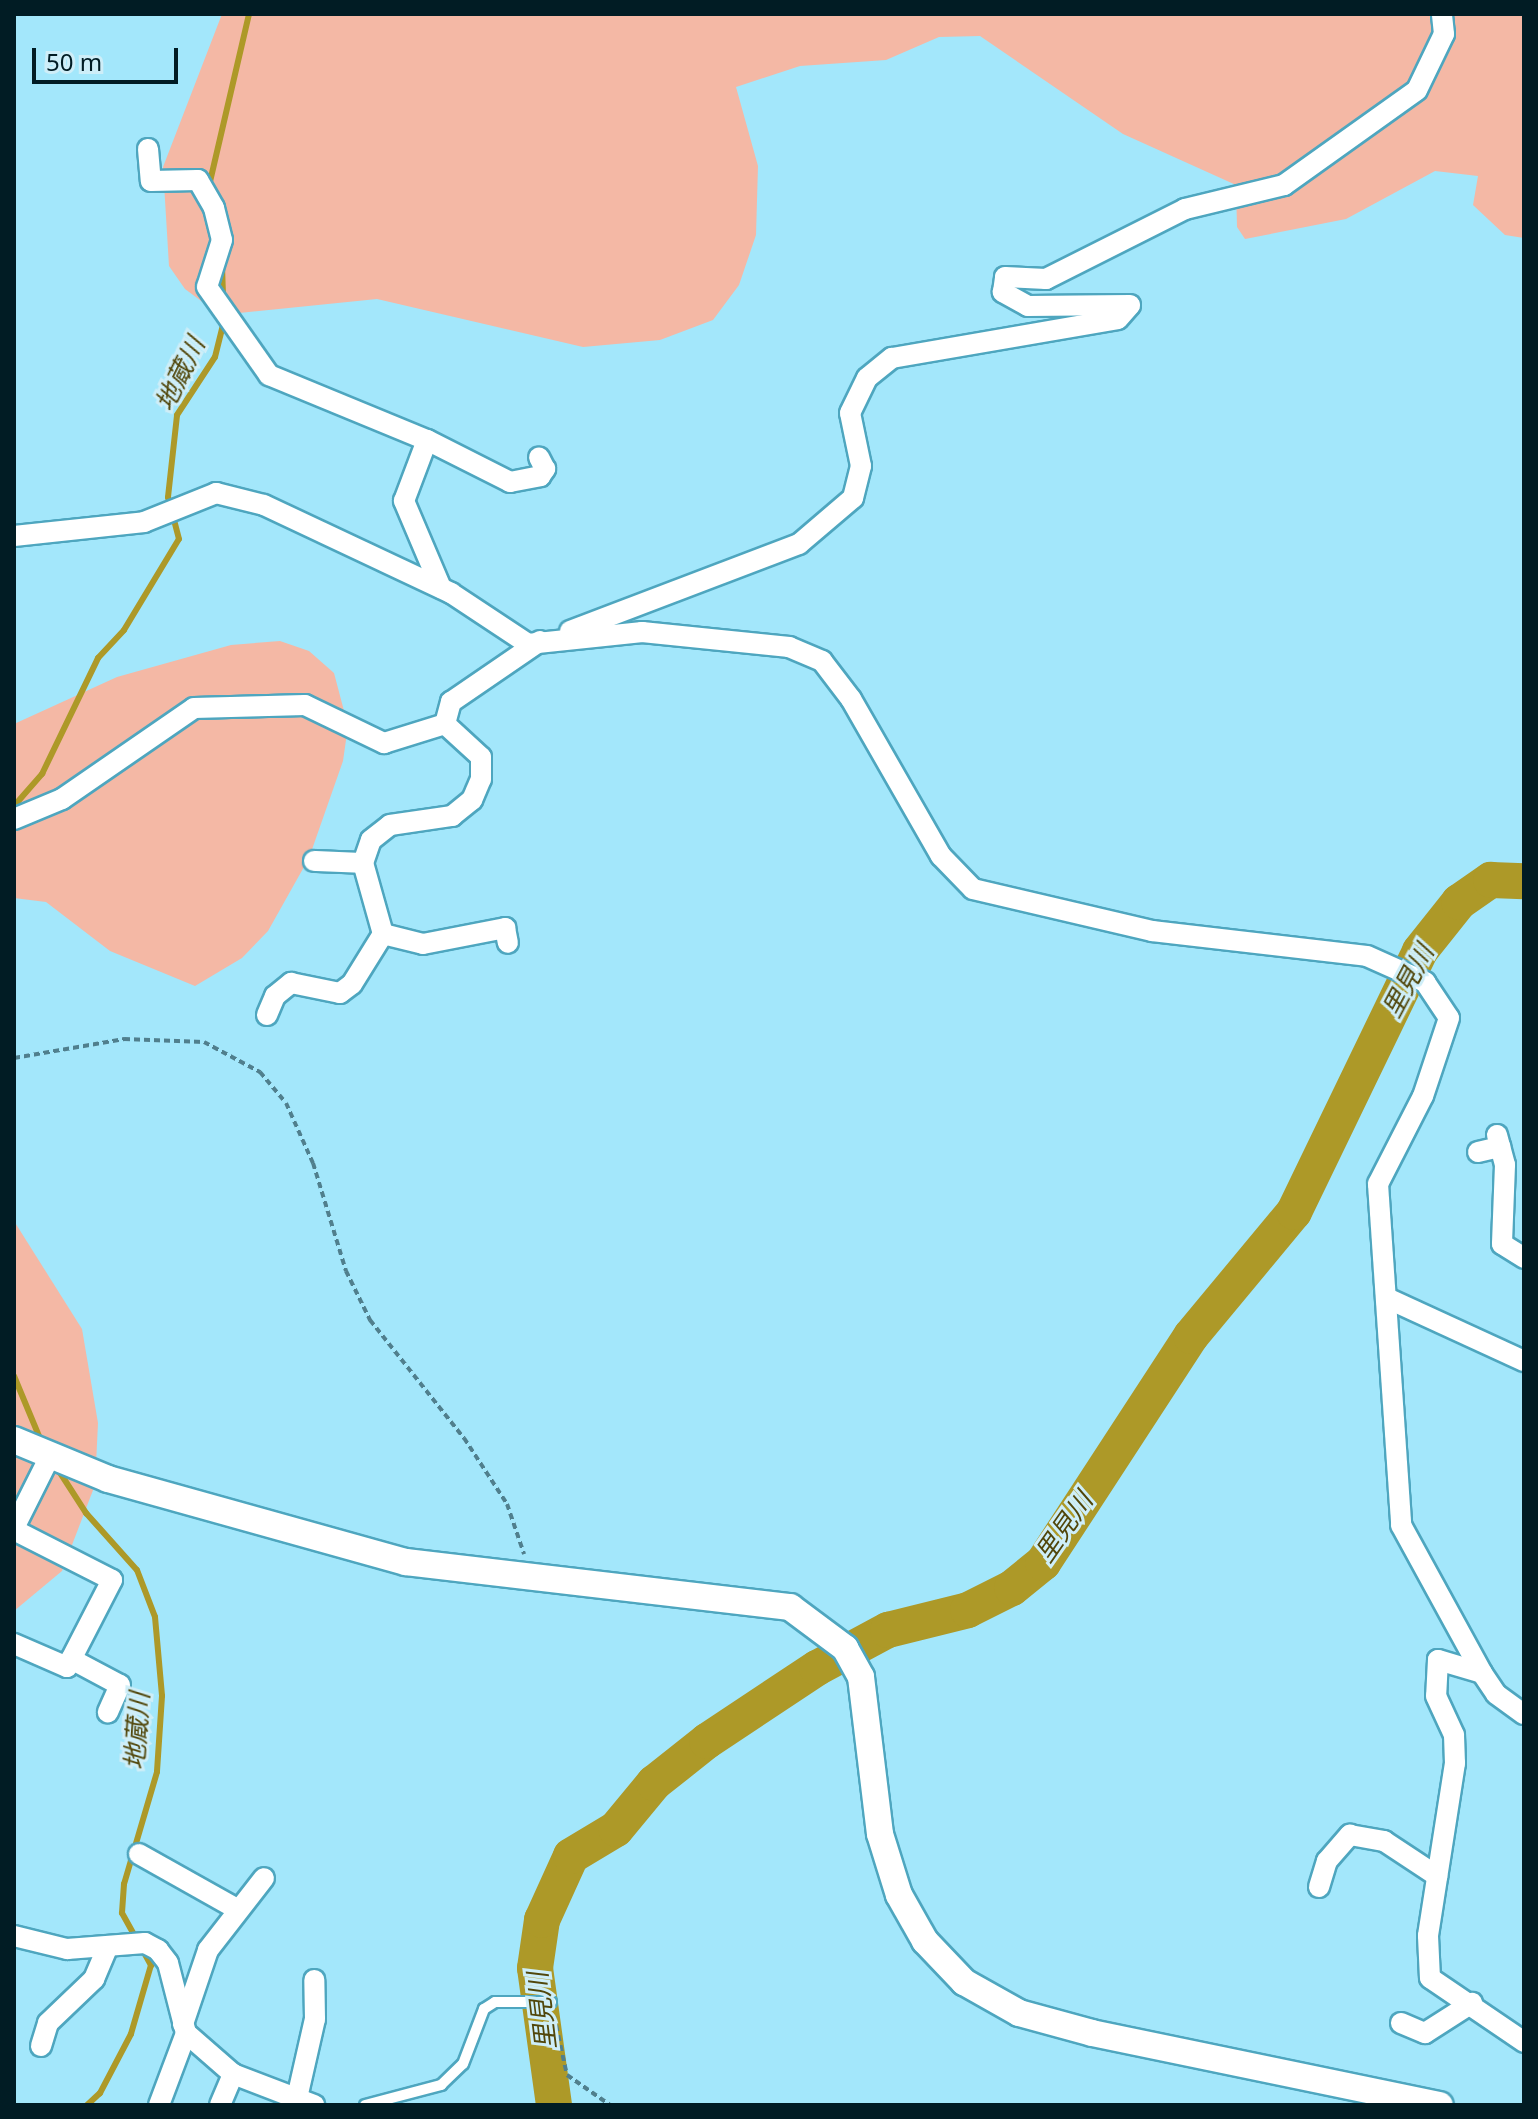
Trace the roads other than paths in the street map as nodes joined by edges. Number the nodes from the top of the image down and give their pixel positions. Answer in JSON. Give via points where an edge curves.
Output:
{"nodes":[{"id":1,"x":1442,"y":14,"type":"edge"},
{"id":2,"x":148,"y":149,"type":"dead end"},
{"id":3,"x":427,"y":440,"type":"junction"},
{"id":4,"x":539,"y":457,"type":"dead end"},
{"id":5,"x":14,"y":536,"type":"edge"},
{"id":6,"x":441,"y":588,"type":"junction"},
{"id":7,"x":528,"y":644,"type":"junction"},
{"id":8,"x":445,"y":724,"type":"junction"},
{"id":9,"x":14,"y":819,"type":"edge"},
{"id":10,"x":314,"y":861,"type":"dead end"},
{"id":11,"x":363,"y":863,"type":"junction"},
{"id":12,"x":383,"y":934,"type":"junction"},
{"id":13,"x":508,"y":943,"type":"dead end"},
{"id":14,"x":267,"y":1015,"type":"dead end"},
{"id":15,"x":1478,"y":1152,"type":"dead end"},
{"id":16,"x":1524,"y":1258,"type":"edge"},
{"id":17,"x":1389,"y":1299,"type":"junction"},
{"id":18,"x":1523,"y":1357,"type":"edge"},
{"id":19,"x":14,"y":1440,"type":"edge"},
{"id":20,"x":50,"y":1456,"type":"junction"},
{"id":21,"x":14,"y":1529,"type":"edge"},
{"id":22,"x":17,"y":1652,"type":"edge"},
{"id":23,"x":71,"y":1659,"type":"junction"},
{"id":24,"x":1482,"y":1673,"type":"junction"},
{"id":25,"x":108,"y":1712,"type":"dead end"},
{"id":26,"x":1524,"y":1714,"type":"edge"},
{"id":27,"x":139,"y":1854,"type":"dead end"},
{"id":28,"x":1437,"y":1876,"type":"junction"},
{"id":29,"x":264,"y":1878,"type":"dead end"},
{"id":30,"x":1319,"y":1887,"type":"dead end"},
{"id":31,"x":237,"y":1909,"type":"junction"},
{"id":32,"x":14,"y":1936,"type":"edge"},
{"id":33,"x":107,"y":1948,"type":"junction"},
{"id":34,"x":314,"y":1980,"type":"dead end"},
{"id":35,"x":551,"y":2002,"type":"road end"},
{"id":36,"x":1472,"y":2003,"type":"junction"},
{"id":37,"x":1401,"y":2023,"type":"dead end"},
{"id":38,"x":185,"y":2029,"type":"junction"},
{"id":39,"x":1524,"y":2042,"type":"edge"},
{"id":40,"x":41,"y":2046,"type":"dead end"},
{"id":41,"x":233,"y":2074,"type":"junction"},
{"id":42,"x":306,"y":2102,"type":"edge"},
{"id":43,"x":159,"y":2105,"type":"edge"},
{"id":44,"x":220,"y":2105,"type":"edge"},
{"id":45,"x":365,"y":2105,"type":"edge"},
{"id":46,"x":1440,"y":2105,"type":"edge"}],
"edges":[{"from":1,"to":7,"type":"street","via":[[1444,34],[1417,90],[1284,185],[1185,209],[1046,279],[1005,277],[1003,292],[1028,306],[1130,305],[1118,319],[892,358],[867,378],[850,413],[861,466],[853,498],[799,544],[646,606]]},
{"from":2,"to":3,"type":"street","via":[[151,181],[198,180],[214,208],[222,240],[207,287],[269,375]]},
{"from":3,"to":4,"type":"street","via":[[510,482],[540,476],[545,469]]},
{"from":3,"to":6,"type":"street","via":[[404,501]]},
{"from":5,"to":6,"type":"street","via":[[144,522],[216,493],[264,505]]},
{"from":6,"to":7,"type":"street"},
{"from":7,"to":8,"type":"street","via":[[451,702]]},
{"from":7,"to":17,"type":"street","via":[[653,632],[789,647],[822,661],[851,699],[941,856],[973,889],[1152,931],[1367,956],[1425,982],[1449,1018],[1423,1096],[1378,1184]]},
{"from":8,"to":9,"type":"street","via":[[384,743],[305,705],[194,708],[62,799]]},
{"from":8,"to":11,"type":"street","via":[[481,757],[481,779],[472,800],[452,816],[390,825],[371,840]]},
{"from":10,"to":11,"type":"street"},
{"from":11,"to":12,"type":"street"},
{"from":12,"to":13,"type":"street","via":[[423,944],[505,928]]},
{"from":12,"to":14,"type":"street","via":[[340,993],[291,983]]},
{"from":15,"to":16,"type":"street","via":[[1499,1141],[1502,1244]]},
{"from":17,"to":18,"type":"street"},
{"from":17,"to":24,"type":"street","via":[[1401,1525]]},
{"from":19,"to":20,"type":"street"},
{"from":20,"to":21,"type":"street"},
{"from":20,"to":46,"type":"street","via":[[406,1562],[742,1597],[790,1607],[845,1648],[861,1677],[880,1834],[899,1895],[925,1941],[964,1982],[1019,2013],[1092,2033]]},
{"from":21,"to":23,"type":"street","via":[[112,1580]]},
{"from":22,"to":23,"type":"street","via":[[67,1667]]},
{"from":23,"to":25,"type":"street","via":[[120,1685]]},
{"from":24,"to":26,"type":"street","via":[[1496,1694]]},
{"from":24,"to":28,"type":"street","via":[[1438,1660],[1436,1696],[1454,1735],[1455,1763]]},
{"from":27,"to":31,"type":"street"},
{"from":28,"to":30,"type":"street","via":[[1384,1841],[1350,1835],[1327,1861]]},
{"from":28,"to":36,"type":"street","via":[[1428,1936],[1430,1978]]},
{"from":29,"to":31,"type":"street"},
{"from":31,"to":38,"type":"street","via":[[208,1950]]},
{"from":32,"to":33,"type":"street","via":[[67,1949]]},
{"from":33,"to":38,"type":"street","via":[[145,1943],[158,1950],[168,1963]]},
{"from":33,"to":40,"type":"street","via":[[94,1979],[48,2023]]},
{"from":34,"to":42,"type":"street"},
{"from":35,"to":45,"type":"lane","via":[[495,2002],[484,2009],[463,2064],[441,2085]]},
{"from":36,"to":37,"type":"street","via":[[1425,2033]]},
{"from":36,"to":39,"type":"street"},
{"from":38,"to":41,"type":"street"},
{"from":38,"to":43,"type":"street"},
{"from":41,"to":42,"type":"street"},
{"from":41,"to":44,"type":"street"}]}
